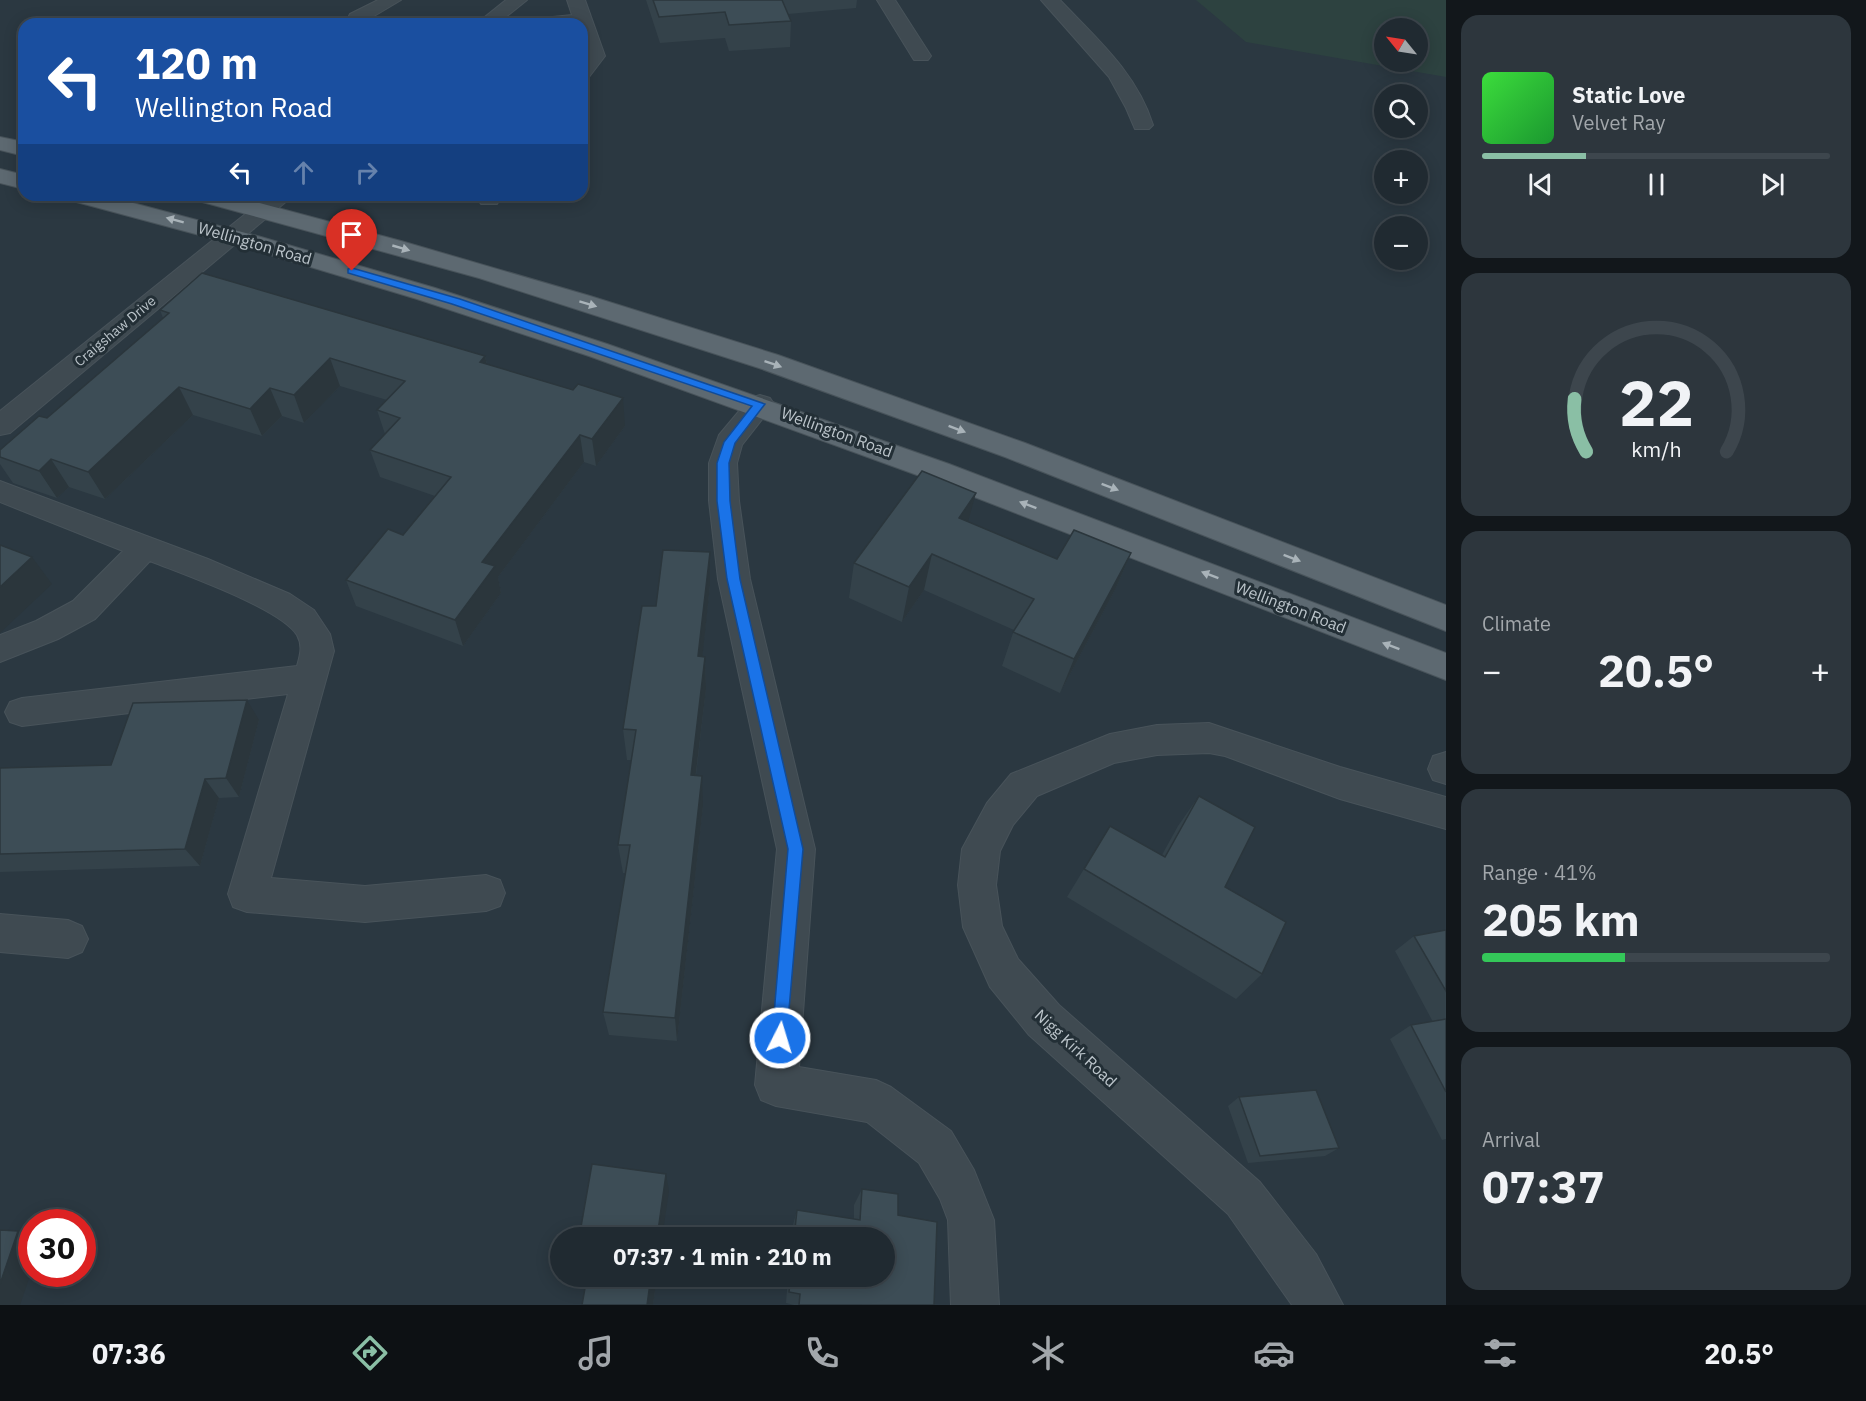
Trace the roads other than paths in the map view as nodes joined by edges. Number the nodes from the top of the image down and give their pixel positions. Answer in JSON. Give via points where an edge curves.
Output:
{"nodes":[{"id":1,"x":392,"y":0,"type":"edge"},
{"id":2,"x":518,"y":0,"type":"edge"},
{"id":3,"x":576,"y":0,"type":"edge"},
{"id":4,"x":886,"y":0,"type":"edge"},
{"id":5,"x":1050,"y":0,"type":"edge"},
{"id":6,"x":357,"y":18,"type":"dead end"},
{"id":7,"x":493,"y":18,"type":"edge"},
{"id":8,"x":581,"y":18,"type":"edge"},
{"id":9,"x":588,"y":38,"type":"edge"},
{"id":10,"x":921,"y":56,"type":"dead end"},
{"id":11,"x":588,"y":65,"type":"edge"},
{"id":12,"x":1142,"y":125,"type":"dead end"},
{"id":13,"x":0,"y":143,"type":"edge"},
{"id":14,"x":18,"y":148,"type":"edge"},
{"id":15,"x":0,"y":176,"type":"edge"},
{"id":16,"x":18,"y":180,"type":"edge"},
{"id":17,"x":100,"y":201,"type":"edge"},
{"id":18,"x":256,"y":201,"type":"edge"},
{"id":19,"x":273,"y":203,"type":"edge"},
{"id":20,"x":231,"y":236,"type":"junction"},
{"id":21,"x":760,"y":404,"type":"junction"},
{"id":22,"x":0,"y":426,"type":"edge"},
{"id":23,"x":0,"y":491,"type":"edge"},
{"id":24,"x":145,"y":547,"type":"junction"},
{"id":25,"x":1446,"y":618,"type":"edge"},
{"id":26,"x":0,"y":649,"type":"edge"},
{"id":27,"x":1446,"y":667,"type":"edge"},
{"id":28,"x":311,"y":678,"type":"junction"},
{"id":29,"x":22,"y":712,"type":"dead end"},
{"id":30,"x":1446,"y":813,"type":"edge"},
{"id":31,"x":486,"y":893,"type":"dead end"},
{"id":32,"x":0,"y":933,"type":"edge"},
{"id":33,"x":68,"y":939,"type":"dead end"},
{"id":34,"x":975,"y":1305,"type":"edge"},
{"id":35,"x":1319,"y":1305,"type":"edge"}],
"edges":[{"from":1,"to":6,"type":"street"},
{"from":2,"to":7,"type":"street"},
{"from":3,"to":8,"type":"street"},
{"from":4,"to":10,"type":"street"},
{"from":5,"to":12,"type":"street","via":[[1124,83],[1138,106]]},
{"from":9,"to":11,"type":"street","via":[[595,56]]},
{"from":13,"to":14,"type":"main road"},
{"from":15,"to":16,"type":"main road"},
{"from":20,"to":17,"type":"main road","name":"Wellington Road","one_way":true},
{"from":18,"to":19,"type":"main road","name":"Wellington Road"},
{"from":19,"to":20,"type":"street","name":"Craigshaw Drive"},
{"from":19,"to":25,"type":"main road","name":"Wellington Road","one_way":true,"via":[[686,334],[962,430]]},
{"from":20,"to":21,"type":"main road","name":"Wellington Road","via":[[456,302]]},
{"from":20,"to":22,"type":"street","name":"Craigshaw Drive"},
{"from":27,"to":21,"type":"main road","name":"Wellington Road","one_way":true},
{"from":21,"to":34,"type":"street","via":[[729,442],[723,463],[734,579],[796,849],[776,1085],[876,1102],[935,1147],[958,1186],[971,1220]]},
{"from":23,"to":24,"type":"street"},
{"from":24,"to":26,"type":"street","via":[[84,610]]},
{"from":24,"to":28,"type":"street","via":[[279,603],[303,620],[314,634],[318,651]]},
{"from":28,"to":29,"type":"street"},
{"from":28,"to":31,"type":"street","via":[[247,894],[365,904]]},
{"from":30,"to":35,"type":"street","name":"Nigg Kirk Road","via":[[1340,783],[1227,742],[1209,738],[1157,740],[1110,749],[1024,785],[1000,814],[981,849],[977,885],[983,927],[1004,973],[1044,1020],[1244,1198],[1299,1271]]},
{"from":32,"to":33,"type":"street"}]}
